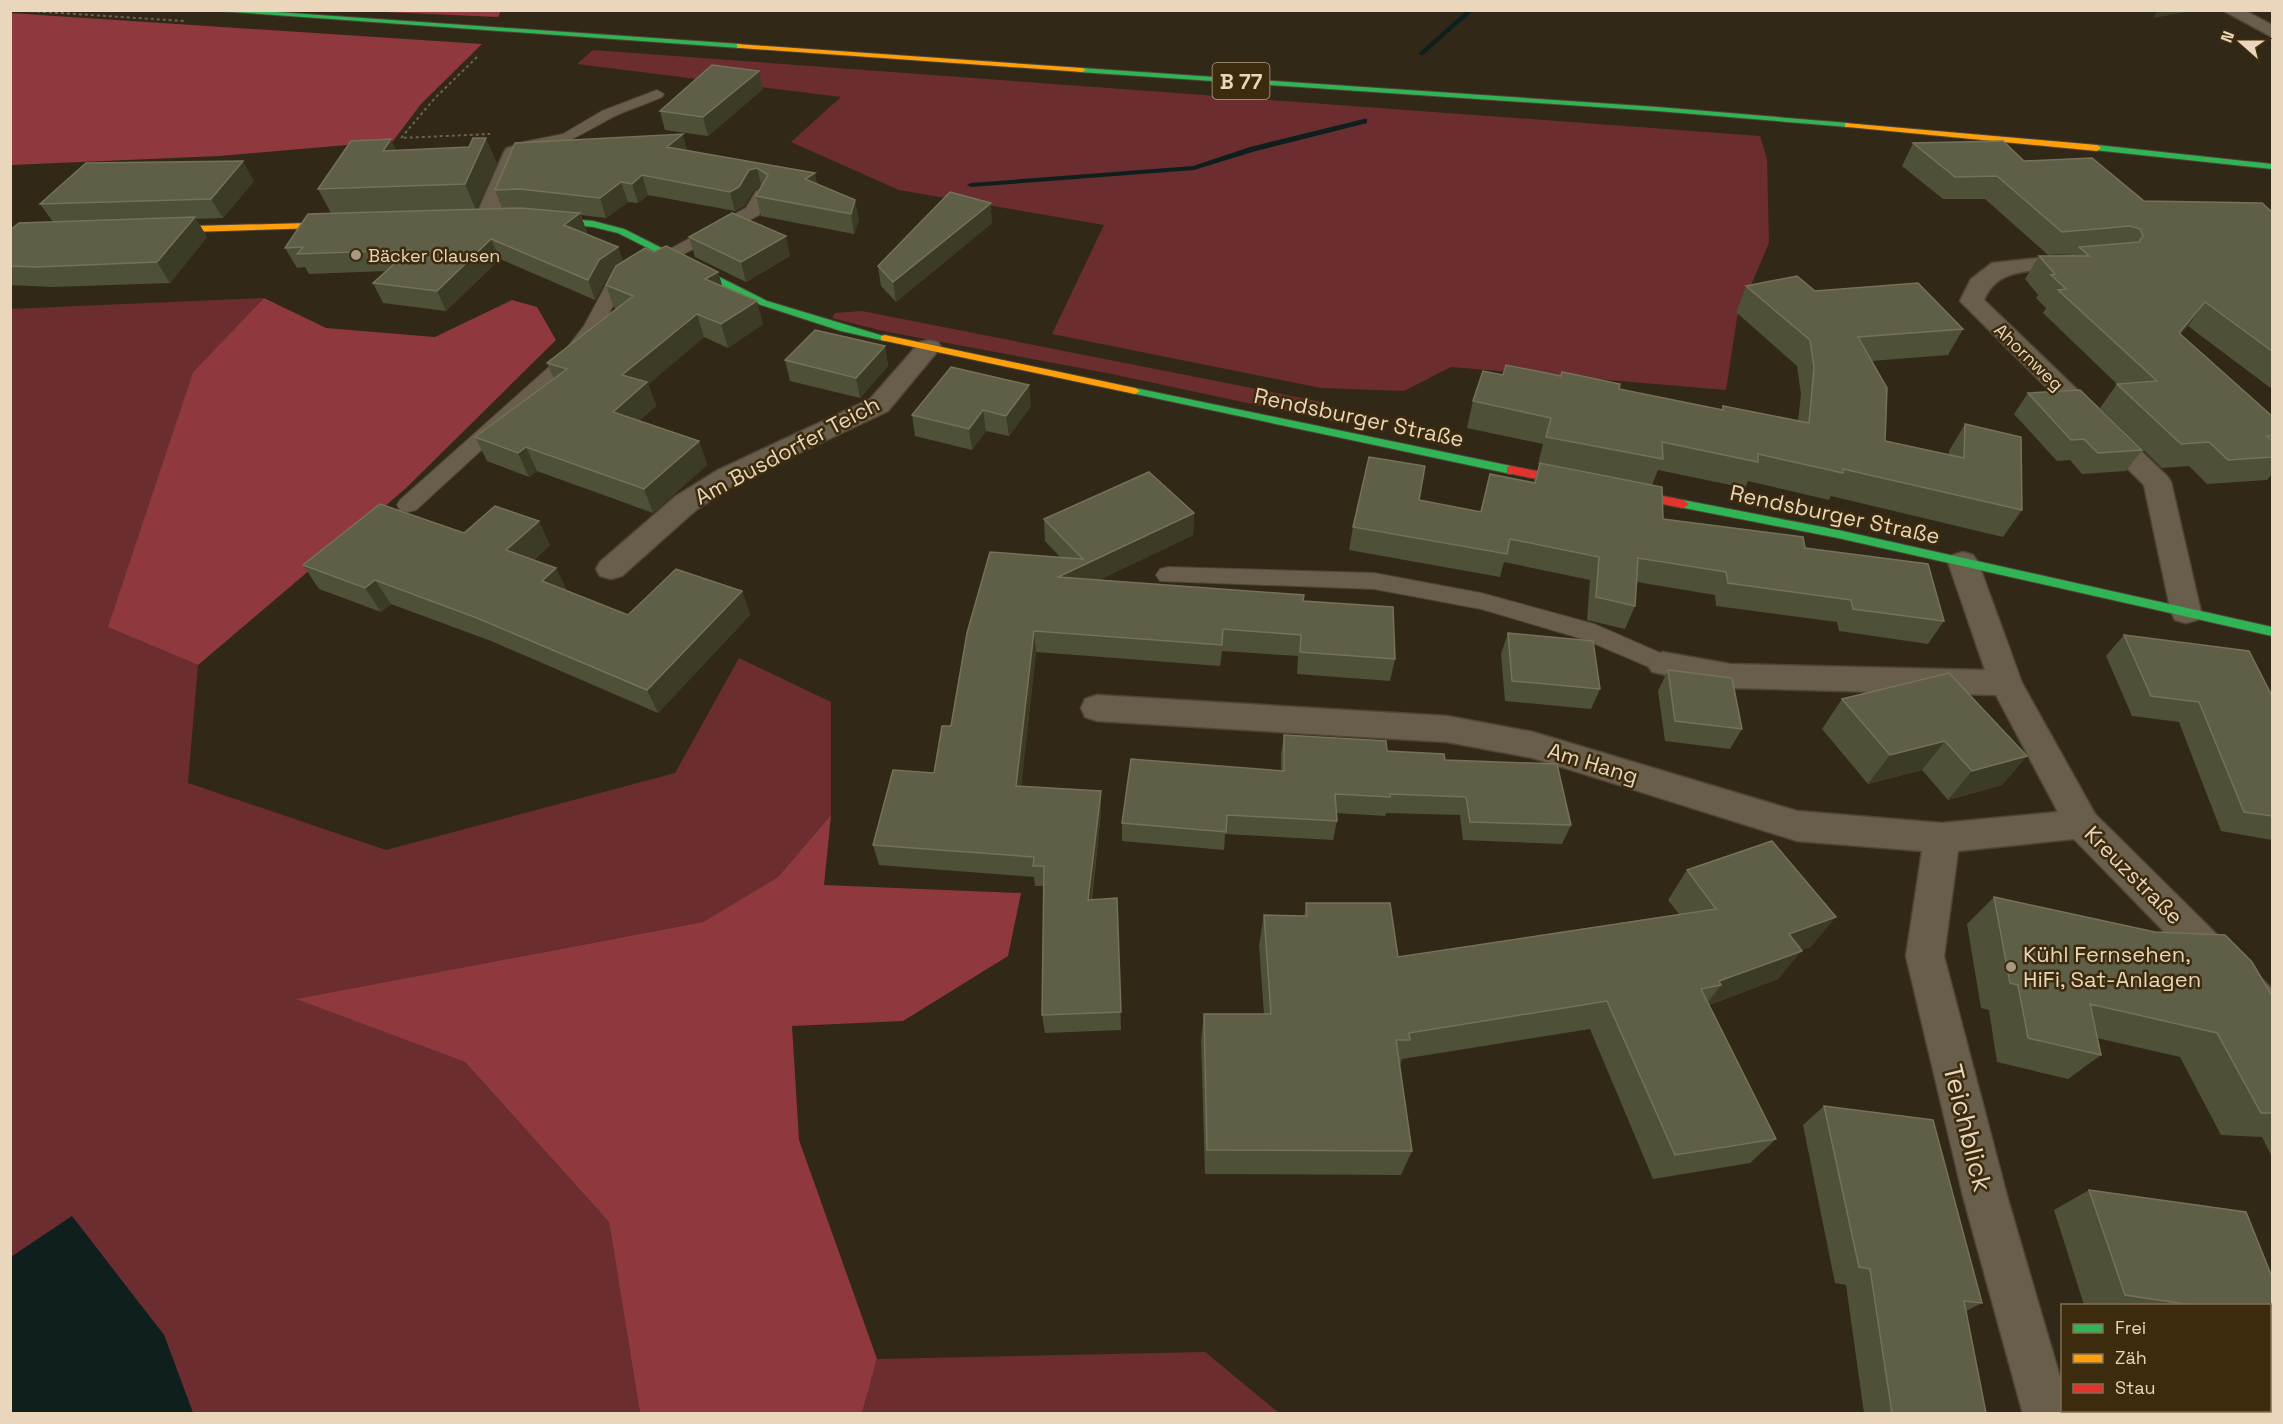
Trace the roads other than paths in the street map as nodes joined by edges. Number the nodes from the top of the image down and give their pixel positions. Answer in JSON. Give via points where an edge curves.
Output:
{"nodes":[{"id":1,"x":208,"y":10,"type":"edge"},
{"id":2,"x":2230,"y":10,"type":"edge"},
{"id":3,"x":2272,"y":33,"type":"edge"},
{"id":4,"x":657,"y":94,"type":"dead end"},
{"id":5,"x":516,"y":148,"type":"joint"},
{"id":6,"x":2272,"y":167,"type":"edge"},
{"id":7,"x":762,"y":195,"type":"edge"},
{"id":8,"x":528,"y":218,"type":"edge"},
{"id":9,"x":485,"y":220,"type":"edge"},
{"id":10,"x":357,"y":224,"type":"edge"},
{"id":11,"x":137,"y":231,"type":"edge"},
{"id":12,"x":666,"y":254,"type":"junction"},
{"id":13,"x":2103,"y":259,"type":"edge"},
{"id":14,"x":930,"y":347,"type":"junction"},
{"id":15,"x":408,"y":505,"type":"dead end"},
{"id":16,"x":1963,"y":562,"type":"junction"},
{"id":17,"x":611,"y":569,"type":"dead end"},
{"id":18,"x":1168,"y":575,"type":"dead end"},
{"id":19,"x":2186,"y":612,"type":"junction"},
{"id":20,"x":2272,"y":632,"type":"edge"},
{"id":21,"x":1663,"y":664,"type":"joint"},
{"id":22,"x":2006,"y":683,"type":"junction"},
{"id":23,"x":1097,"y":708,"type":"dead end"},
{"id":24,"x":2082,"y":824,"type":"junction"},
{"id":25,"x":1942,"y":838,"type":"junction"},
{"id":26,"x":2272,"y":1015,"type":"edge"},
{"id":27,"x":2047,"y":1413,"type":"edge"}],
"edges":[{"from":1,"to":6,"type":"main road","number":"B 77","via":[[1657,109],[1979,136]]},
{"from":2,"to":3,"type":"street"},
{"from":4,"to":5,"type":"lane","via":[[607,114],[568,137]]},
{"from":5,"to":9,"type":"street"},
{"from":7,"to":12,"type":"lane","via":[[753,211]]},
{"from":8,"to":12,"type":"main road","name":"Rendsburger Straße","via":[[594,224],[621,231]]},
{"from":10,"to":11,"type":"main road"},
{"from":12,"to":14,"type":"main road","name":"Rendsburger Straße","via":[[742,293],[799,316]]},
{"from":12,"to":15,"type":"lane","via":[[614,285],[593,327],[565,363]]},
{"from":13,"to":19,"type":"street","name":"Ahornweg","via":[[2000,268],[1979,284],[1972,301],[2157,482]]},
{"from":14,"to":16,"type":"main road","name":"Rendsburger Straße","via":[[1399,448]]},
{"from":14,"to":17,"type":"street","name":"Am Busdorfer Teich","via":[[879,405],[728,476],[686,503]]},
{"from":16,"to":19,"type":"main road","name":"Rendsburger Straße"},
{"from":16,"to":22,"type":"street","name":"Kreuzstraße"},
{"from":18,"to":21,"type":"lane","via":[[1374,581],[1481,601],[1594,633]]},
{"from":19,"to":20,"type":"main road","name":"Rendsburger Straße"},
{"from":21,"to":22,"type":"street","via":[[1730,676]]},
{"from":22,"to":24,"type":"street","name":"Kreuzstraße"},
{"from":23,"to":25,"type":"street","name":"Am Hang","via":[[1447,729],[1533,745],[1797,826]]},
{"from":24,"to":25,"type":"street","name":"Am Hang"},
{"from":24,"to":26,"type":"street","name":"Kreuzstraße"},
{"from":25,"to":27,"type":"street","name":"Teichblick","via":[[1925,956],[1985,1197]]}]}
